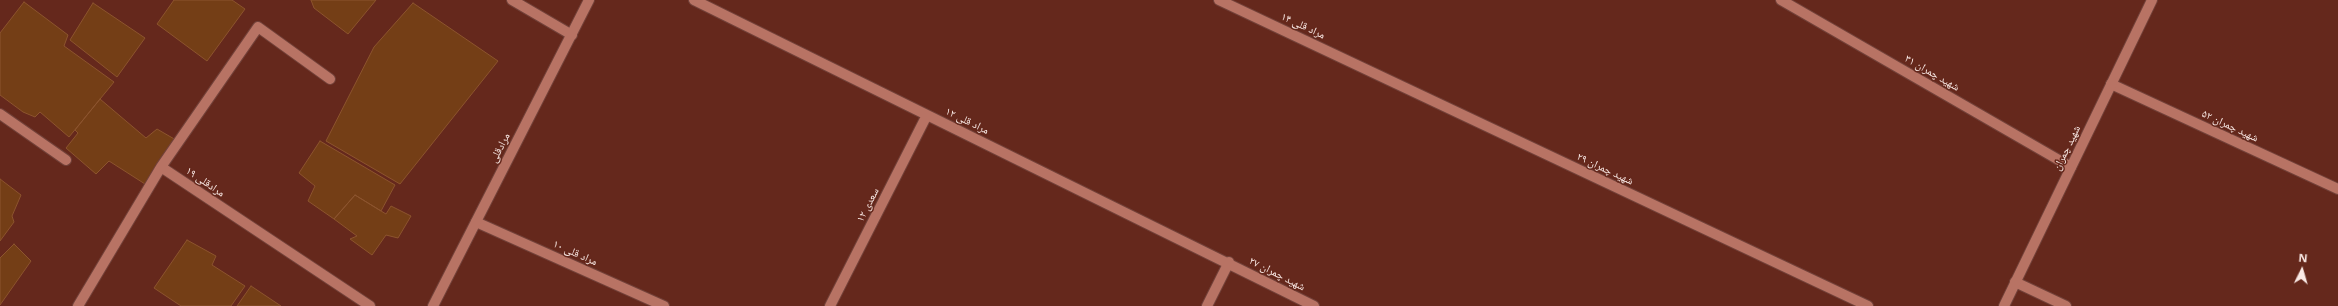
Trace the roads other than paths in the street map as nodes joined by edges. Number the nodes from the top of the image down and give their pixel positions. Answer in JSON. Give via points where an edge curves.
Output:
{"nodes":[{"id":1,"x":512,"y":0,"type":"edge"},
{"id":2,"x":589,"y":0,"type":"edge"},
{"id":3,"x":694,"y":0,"type":"edge"},
{"id":4,"x":1219,"y":0,"type":"edge"},
{"id":5,"x":1781,"y":0,"type":"edge"},
{"id":6,"x":2152,"y":0,"type":"edge"},
{"id":7,"x":572,"y":35,"type":"junction"},
{"id":8,"x":1332,"y":53,"type":"joint"},
{"id":9,"x":330,"y":79,"type":"dead end"},
{"id":10,"x":2111,"y":84,"type":"junction"},
{"id":11,"x":0,"y":114,"type":"edge"},
{"id":12,"x":927,"y":115,"type":"junction"},
{"id":13,"x":66,"y":160,"type":"dead end"},
{"id":14,"x":161,"y":167,"type":"junction"},
{"id":15,"x":2071,"y":167,"type":"junction"},
{"id":16,"x":2338,"y":189,"type":"edge"},
{"id":17,"x":476,"y":222,"type":"junction"},
{"id":18,"x":1230,"y":262,"type":"junction"},
{"id":19,"x":2015,"y":282,"type":"junction"},
{"id":20,"x":78,"y":306,"type":"edge"},
{"id":21,"x":370,"y":306,"type":"edge"},
{"id":22,"x":433,"y":306,"type":"edge"},
{"id":23,"x":664,"y":306,"type":"edge"},
{"id":24,"x":830,"y":306,"type":"edge"},
{"id":25,"x":1208,"y":306,"type":"edge"},
{"id":26,"x":1314,"y":306,"type":"edge"},
{"id":27,"x":1868,"y":306,"type":"edge"},
{"id":28,"x":2004,"y":306,"type":"edge"},
{"id":29,"x":2066,"y":306,"type":"edge"}],
"edges":[{"from":1,"to":7,"type":"street"},
{"from":2,"to":7,"type":"street","name":"مرادقلی"},
{"from":3,"to":12,"type":"street","name":"مراد قلی ۱۲"},
{"from":4,"to":8,"type":"street","name":"مراد قلی ۱۴"},
{"from":5,"to":15,"type":"street","name":"شهید چمران ۳۱"},
{"from":6,"to":10,"type":"street","name":"شهید چمران"},
{"from":7,"to":17,"type":"street","name":"مرادقلی"},
{"from":8,"to":27,"type":"street","name":"شهید چمران ۲۹"},
{"from":9,"to":14,"type":"street","via":[[258,27]]},
{"from":10,"to":15,"type":"street","name":"شهید چمران"},
{"from":10,"to":16,"type":"street","name":"شهید چمران ۵۲"},
{"from":11,"to":13,"type":"street"},
{"from":12,"to":18,"type":"street","name":"مراد قلی ۱۲"},
{"from":12,"to":24,"type":"street","name":"سعدی ۱۲"},
{"from":14,"to":20,"type":"street"},
{"from":14,"to":21,"type":"street","name":"مرادقلی ۱۹"},
{"from":15,"to":19,"type":"street","name":"شهید چمران"},
{"from":17,"to":22,"type":"street","name":"مرادقلی"},
{"from":17,"to":23,"type":"street","name":"مراد قلی ۱۰"},
{"from":18,"to":25,"type":"street"},
{"from":18,"to":26,"type":"street","name":"شهید چمران ۲۷"},
{"from":19,"to":28,"type":"street","name":"شهید چمران"},
{"from":19,"to":29,"type":"street"}]}
